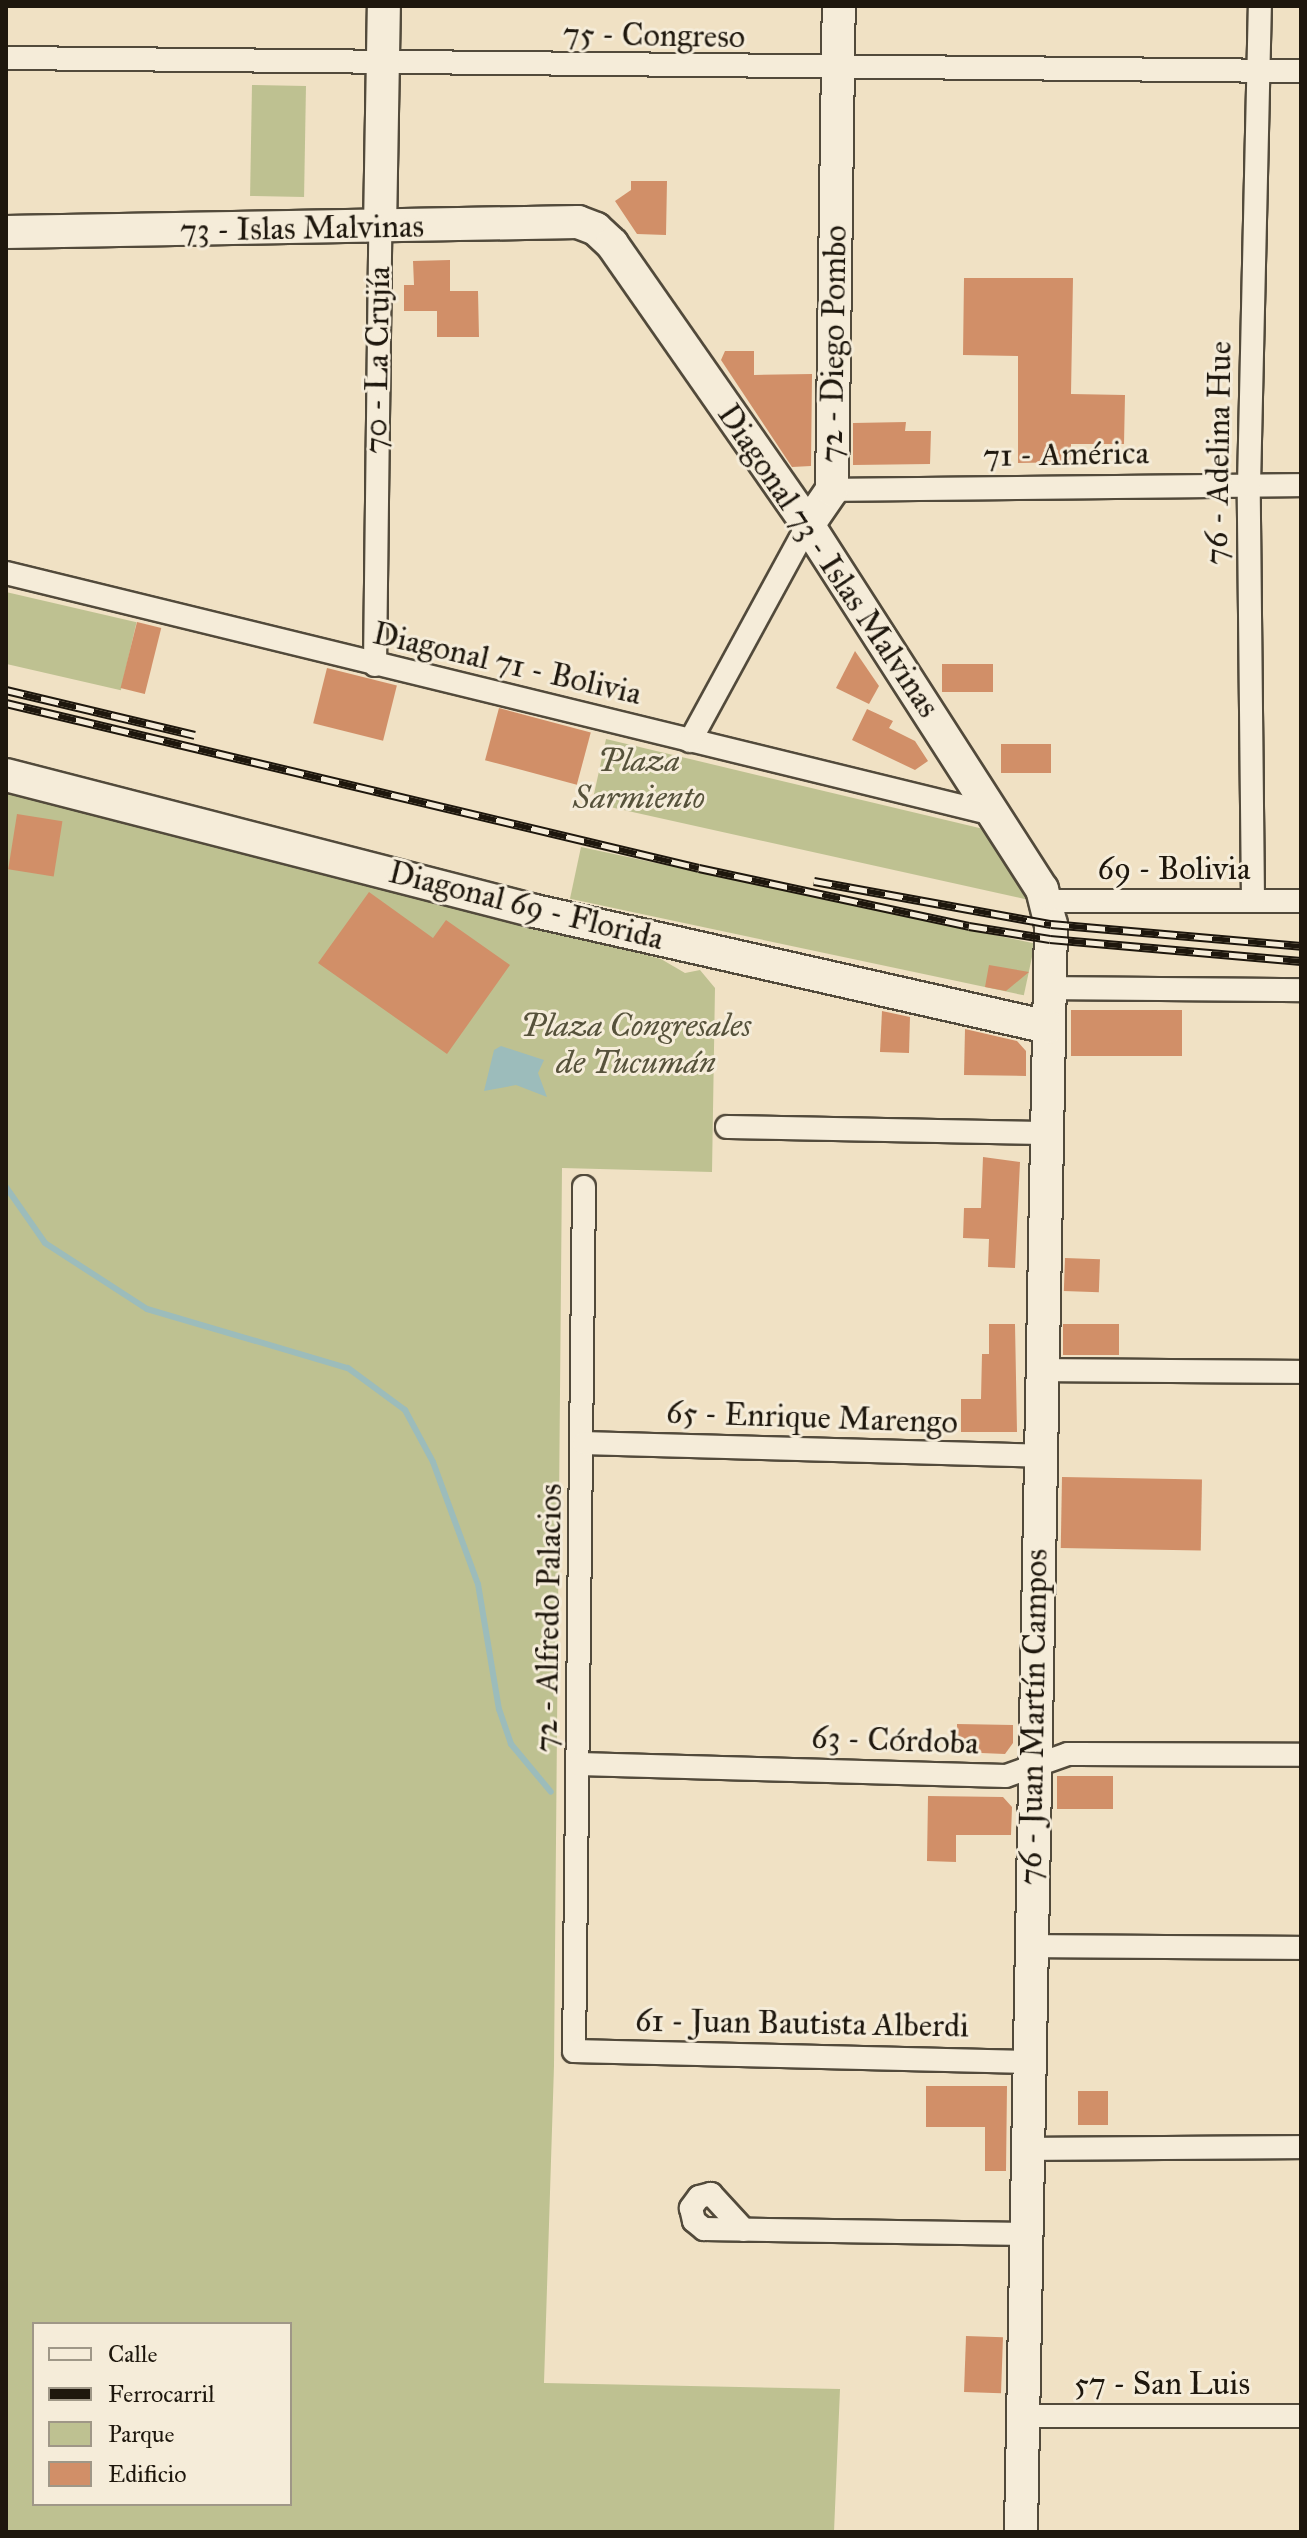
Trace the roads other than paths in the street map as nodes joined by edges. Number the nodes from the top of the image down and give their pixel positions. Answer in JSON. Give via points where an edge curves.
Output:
{"nodes":[{"id":1,"x":384,"y":6,"type":"edge"},
{"id":2,"x":839,"y":6,"type":"edge"},
{"id":3,"x":1260,"y":6,"type":"edge"},
{"id":4,"x":6,"y":58,"type":"edge"},
{"id":5,"x":382,"y":65,"type":"junction"},
{"id":6,"x":838,"y":70,"type":"junction"},
{"id":7,"x":1301,"y":71,"type":"edge"},
{"id":8,"x":1259,"y":72,"type":"junction"},
{"id":9,"x":380,"y":228,"type":"junction"},
{"id":10,"x":596,"y":229,"type":"joint"},
{"id":11,"x":6,"y":232,"type":"edge"},
{"id":12,"x":1249,"y":485,"type":"junction"},
{"id":13,"x":1301,"y":485,"type":"edge"},
{"id":14,"x":832,"y":490,"type":"junction"},
{"id":15,"x":808,"y":525,"type":"junction"},
{"id":16,"x":6,"y":573,"type":"edge"},
{"id":17,"x":375,"y":665,"type":"junction"},
{"id":18,"x":690,"y":741,"type":"junction"},
{"id":19,"x":6,"y":775,"type":"edge"},
{"id":20,"x":993,"y":814,"type":"junction"},
{"id":21,"x":1047,"y":901,"type":"junction"},
{"id":22,"x":1253,"y":901,"type":"junction"},
{"id":23,"x":1301,"y":901,"type":"edge"},
{"id":24,"x":1049,"y":988,"type":"junction"},
{"id":25,"x":1301,"y":990,"type":"edge"},
{"id":26,"x":1048,"y":1027,"type":"junction"},
{"id":27,"x":727,"y":1127,"type":"dead end"},
{"id":28,"x":1044,"y":1133,"type":"junction"},
{"id":29,"x":584,"y":1187,"type":"dead end"},
{"id":30,"x":1040,"y":1370,"type":"junction"},
{"id":31,"x":1301,"y":1372,"type":"edge"},
{"id":32,"x":584,"y":1443,"type":"junction"},
{"id":33,"x":1039,"y":1456,"type":"junction"},
{"id":34,"x":1301,"y":1755,"type":"edge"},
{"id":35,"x":579,"y":1764,"type":"junction"},
{"id":36,"x":1034,"y":1765,"type":"junction"},
{"id":37,"x":1030,"y":1946,"type":"junction"},
{"id":38,"x":1301,"y":1948,"type":"edge"},
{"id":39,"x":574,"y":2051,"type":"joint"},
{"id":40,"x":1028,"y":2062,"type":"junction"},
{"id":41,"x":1301,"y":2147,"type":"edge"},
{"id":42,"x":1027,"y":2149,"type":"junction"},
{"id":43,"x":744,"y":2230,"type":"dead end"},
{"id":44,"x":1026,"y":2234,"type":"junction"},
{"id":45,"x":1022,"y":2416,"type":"junction"},
{"id":46,"x":1301,"y":2416,"type":"edge"},
{"id":47,"x":1021,"y":2532,"type":"edge"}],
"edges":[{"from":1,"to":5,"type":"main road","name":"70 - La Crujía"},
{"from":2,"to":6,"type":"main road","name":"72 - Diego Pombo"},
{"from":3,"to":8,"type":"street","name":"76 - Adelina Hue"},
{"from":4,"to":5,"type":"street","name":"75 - Congreso"},
{"from":5,"to":6,"type":"street","name":"75 - Congreso"},
{"from":5,"to":9,"type":"main road","name":"70 - La Crujía"},
{"from":6,"to":8,"type":"street","name":"75 - Congreso"},
{"from":6,"to":14,"type":"main road","name":"72 - Diego Pombo"},
{"from":7,"to":8,"type":"street","name":"75 - Congreso"},
{"from":8,"to":12,"type":"street","name":"76 - Adelina Hue"},
{"from":9,"to":10,"type":"main road","name":"73 - Islas Malvinas","via":[[578,222]]},
{"from":9,"to":11,"type":"main road","name":"73 - Islas Malvinas"},
{"from":9,"to":17,"type":"street","name":"70 - La Crujía"},
{"from":10,"to":15,"type":"main road","name":"Diagonal 73 - Islas Malvinas","via":[[612,244]]},
{"from":12,"to":13,"type":"street","name":"71 - América"},
{"from":12,"to":14,"type":"street","name":"71 - América"},
{"from":12,"to":22,"type":"street","name":"76 - Adelina Hue"},
{"from":14,"to":15,"type":"main road","name":"72 - Diego Pombo"},
{"from":15,"to":18,"type":"street","name":"72 - Diego Pombo"},
{"from":15,"to":20,"type":"main road","name":"Diagonal 73 - Islas Malvinas"},
{"from":16,"to":17,"type":"street","name":"Diagonal 71 - Bolivia"},
{"from":17,"to":18,"type":"street","name":"Diagonal 71 - Bolivia"},
{"from":18,"to":20,"type":"street","name":"Diagonal 71 - Bolivia"},
{"from":19,"to":26,"type":"main road","name":"Diagonal 69 - Florida","via":[[535,911]]},
{"from":20,"to":21,"type":"main road","name":"Diagonal 73 - Islas Malvinas"},
{"from":21,"to":22,"type":"street","name":"69 - Bolivia"},
{"from":21,"to":24,"type":"main road","name":"76 - Juan Martín Campos"},
{"from":22,"to":23,"type":"street","name":"69 - Bolivia"},
{"from":24,"to":25,"type":"street"},
{"from":24,"to":26,"type":"main road","name":"76 - Juan Martín Campos"},
{"from":26,"to":28,"type":"main road","name":"76 - Juan Martín Campos"},
{"from":27,"to":28,"type":"street"},
{"from":28,"to":30,"type":"main road","name":"76 - Juan Martín Campos"},
{"from":29,"to":32,"type":"street","name":"72 - Alfredo Palacios"},
{"from":30,"to":31,"type":"street"},
{"from":30,"to":33,"type":"main road","name":"76 - Juan Martín Campos"},
{"from":32,"to":33,"type":"street","name":"65 - Enrique Marengo"},
{"from":32,"to":35,"type":"street","name":"72 - Alfredo Palacios"},
{"from":33,"to":36,"type":"main road","name":"76 - Juan Martín Campos"},
{"from":34,"to":36,"type":"street","name":"63 - Córdoba","via":[[1068,1754]]},
{"from":35,"to":36,"type":"street","name":"63 - Córdoba","via":[[1006,1776]]},
{"from":35,"to":39,"type":"street","name":"72 - Alfredo Palacios"},
{"from":36,"to":37,"type":"main road","name":"76 - Juan Martín Campos"},
{"from":37,"to":38,"type":"street"},
{"from":37,"to":40,"type":"main road","name":"76 - Juan Martín Campos"},
{"from":39,"to":40,"type":"street","name":"61 - Juan Bautista Alberdi"},
{"from":40,"to":42,"type":"main road","name":"76 - Juan Martín Campos"},
{"from":41,"to":42,"type":"street"},
{"from":42,"to":44,"type":"main road","name":"76 - Juan Martín Campos"},
{"from":43,"to":44,"type":"street"},
{"from":44,"to":45,"type":"main road","name":"76 - Juan Martín Campos"},
{"from":45,"to":46,"type":"street","name":"57 - San Luis"},
{"from":45,"to":47,"type":"main road","name":"76 - Juan Martín Campos"}]}
